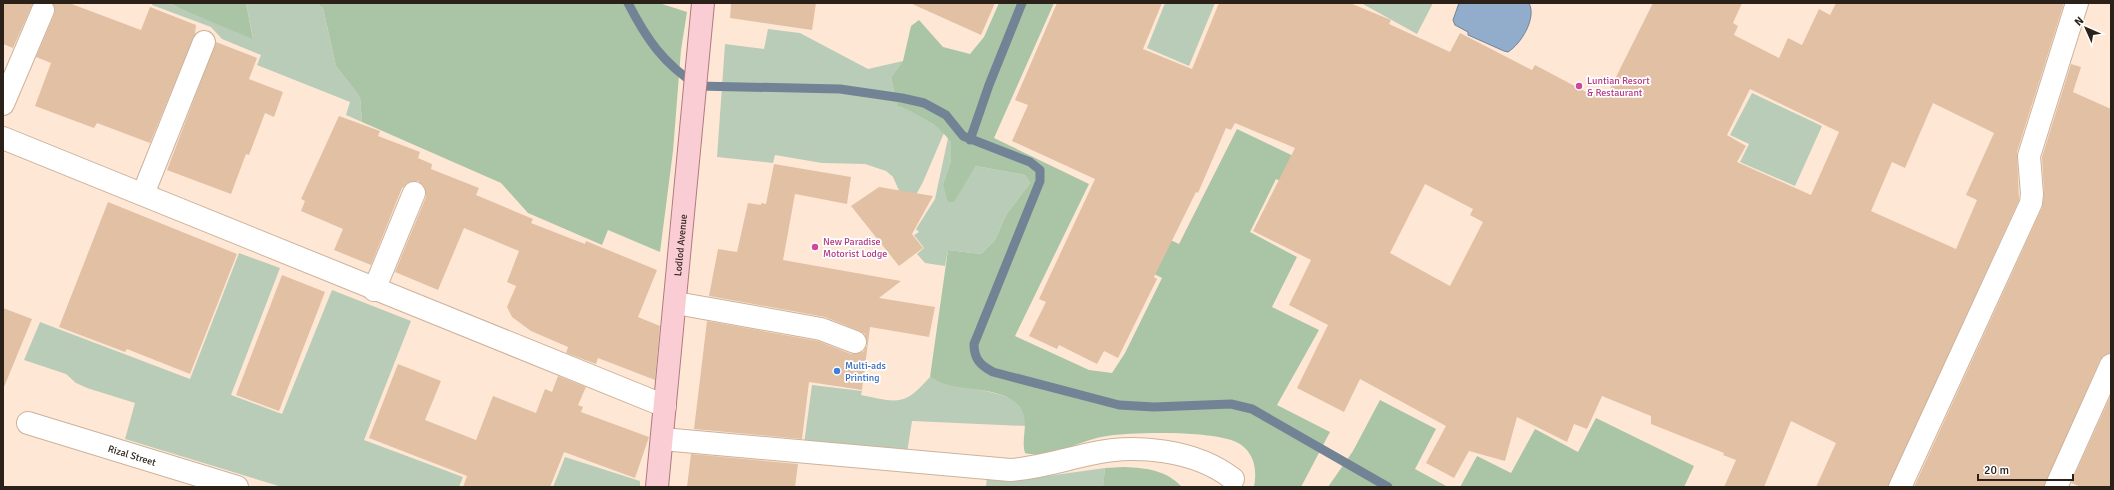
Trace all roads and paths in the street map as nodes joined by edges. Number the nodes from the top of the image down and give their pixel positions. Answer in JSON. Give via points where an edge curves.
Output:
{"nodes":[{"id":1,"x":703,"y":3,"type":"edge"},
{"id":2,"x":2077,"y":3,"type":"edge"},
{"id":3,"x":43,"y":10,"type":"dead end"},
{"id":4,"x":204,"y":42,"type":"dead end"},
{"id":5,"x":3,"y":104,"type":"edge"},
{"id":6,"x":3,"y":138,"type":"edge"},
{"id":7,"x":414,"y":193,"type":"dead end"},
{"id":8,"x":144,"y":194,"type":"junction"},
{"id":9,"x":374,"y":290,"type":"junction"},
{"id":10,"x":676,"y":303,"type":"junction"},
{"id":11,"x":856,"y":342,"type":"dead end"},
{"id":12,"x":2111,"y":365,"type":"edge"},
{"id":13,"x":665,"y":406,"type":"junction"},
{"id":14,"x":28,"y":423,"type":"dead end"},
{"id":15,"x":662,"y":439,"type":"junction"},
{"id":16,"x":1233,"y":479,"type":"dead end"},
{"id":17,"x":237,"y":487,"type":"edge"},
{"id":18,"x":657,"y":487,"type":"edge"},
{"id":19,"x":1900,"y":487,"type":"edge"},
{"id":20,"x":2056,"y":487,"type":"edge"}],
"edges":[{"from":1,"to":10,"type":"main road","name":"Lodlod Avenue"},
{"from":2,"to":19,"type":"street","via":[[2028,156],[2032,194],[2030,202]]},
{"from":3,"to":5,"type":"street"},
{"from":4,"to":8,"type":"street"},
{"from":6,"to":8,"type":"street"},
{"from":7,"to":9,"type":"street"},
{"from":8,"to":9,"type":"street"},
{"from":9,"to":13,"type":"street"},
{"from":10,"to":11,"type":"street","via":[[821,329]]},
{"from":10,"to":13,"type":"main road","name":"Lodlod Avenue"},
{"from":12,"to":20,"type":"street"},
{"from":13,"to":15,"type":"main road","name":"Lodlod Avenue"},
{"from":14,"to":17,"type":"street","name":"Rizal Street"},
{"from":15,"to":16,"type":"street","via":[[1010,470],[1053,464],[1110,450],[1134,449],[1195,458],[1217,467]]},
{"from":15,"to":18,"type":"main road","name":"Lodlod Avenue"}]}
